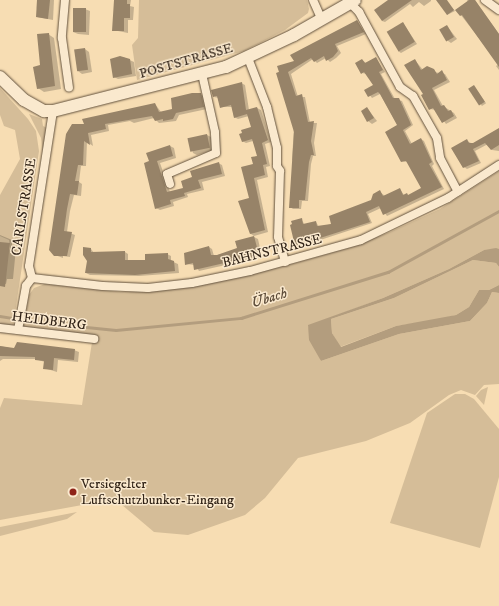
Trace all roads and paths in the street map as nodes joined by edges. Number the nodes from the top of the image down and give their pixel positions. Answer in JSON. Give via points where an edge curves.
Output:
{"nodes":[{"id":1,"x":65,"y":0,"type":"edge"},
{"id":2,"x":313,"y":0,"type":"edge"},
{"id":3,"x":485,"y":0,"type":"edge"},
{"id":4,"x":353,"y":2,"type":"edge"},
{"id":5,"x":499,"y":10,"type":"edge"},
{"id":6,"x":322,"y":20,"type":"junction"},
{"id":7,"x":248,"y":58,"type":"junction"},
{"id":8,"x":202,"y":74,"type":"junction"},
{"id":9,"x":0,"y":77,"type":"edge"},
{"id":10,"x":68,"y":88,"type":"dead end"},
{"id":11,"x":53,"y":111,"type":"junction"},
{"id":12,"x":499,"y":165,"type":"edge"},
{"id":13,"x":170,"y":184,"type":"dead end"},
{"id":14,"x":458,"y":192,"type":"junction"},
{"id":15,"x":285,"y":262,"type":"junction"},
{"id":16,"x":32,"y":278,"type":"junction"},
{"id":17,"x":0,"y":328,"type":"edge"},
{"id":18,"x":18,"y":330,"type":"junction"},
{"id":19,"x":94,"y":339,"type":"dead end"}],
"edges":[{"from":1,"to":10,"type":"street","via":[[62,38]]},
{"from":2,"to":6,"type":"street"},
{"from":3,"to":5,"type":"street"},
{"from":4,"to":6,"type":"main road","name":"POSTSTRASSE"},
{"from":4,"to":14,"type":"street","via":[[400,87],[413,96],[437,138],[440,158]]},
{"from":6,"to":7,"type":"main road","name":"POSTSTRASSE"},
{"from":7,"to":8,"type":"main road","name":"POSTSTRASSE"},
{"from":7,"to":15,"type":"street","via":[[268,107],[277,148],[276,166],[280,171],[278,237]]},
{"from":8,"to":11,"type":"main road","name":"POSTSTRASSE"},
{"from":8,"to":13,"type":"street","via":[[215,132],[216,153],[167,174]]},
{"from":9,"to":11,"type":"main road","name":"POSTSTRASSE","via":[[36,108]]},
{"from":11,"to":16,"type":"street","name":"CARLSTRASSE","via":[[29,266]]},
{"from":12,"to":14,"type":"street","name":"BAHNSTRASSE"},
{"from":14,"to":15,"type":"street","name":"BAHNSTRASSE","via":[[361,240]]},
{"from":15,"to":16,"type":"street","name":"BAHNSTRASSE","via":[[192,283],[148,288]]},
{"from":16,"to":18,"type":"street","name":"CARLSTRASSE","via":[[26,286]]},
{"from":17,"to":18,"type":"street","name":"HEIDBERG"},
{"from":18,"to":19,"type":"street","name":"HEIDBERG"}]}
